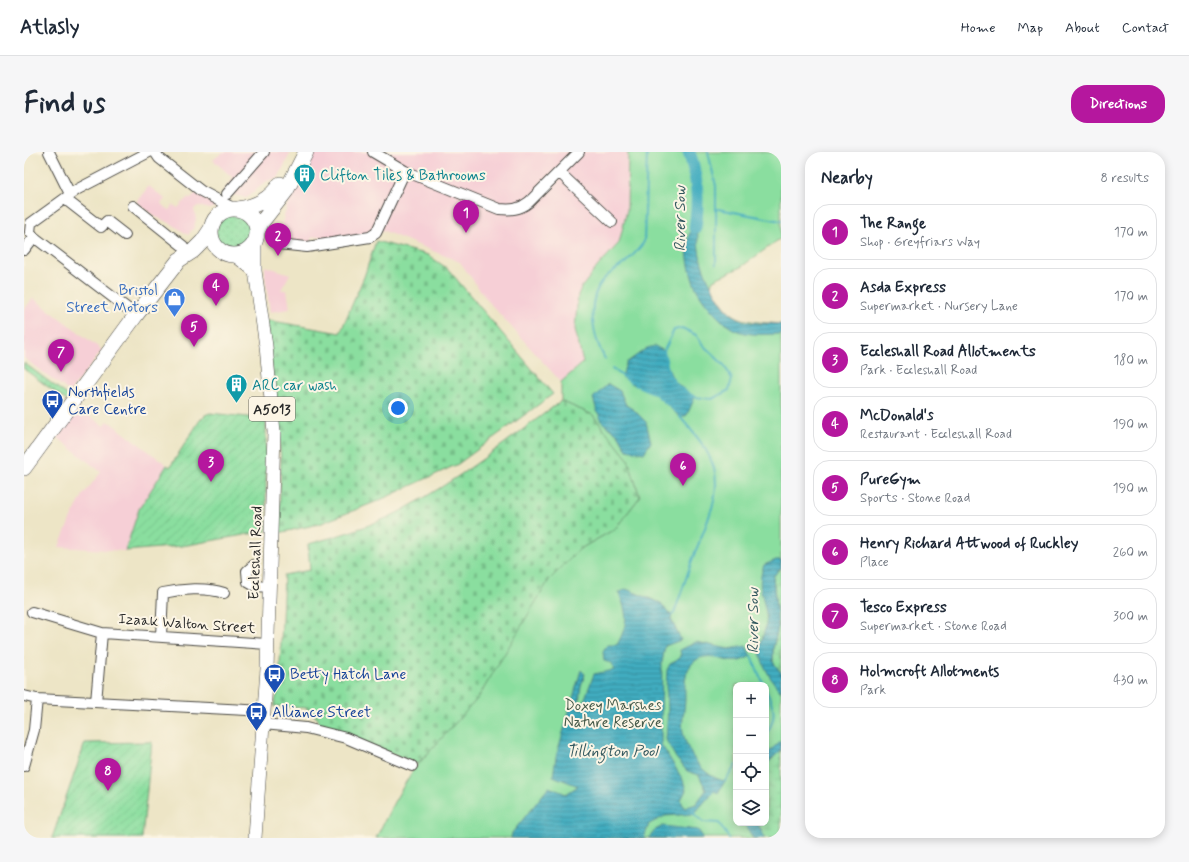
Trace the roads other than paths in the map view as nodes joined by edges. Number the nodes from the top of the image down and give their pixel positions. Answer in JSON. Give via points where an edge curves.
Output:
{"nodes":[{"id":1,"x":49,"y":152,"type":"edge"},
{"id":2,"x":149,"y":152,"type":"edge"},
{"id":3,"x":155,"y":152,"type":"edge"},
{"id":4,"x":264,"y":152,"type":"edge"},
{"id":5,"x":294,"y":152,"type":"edge"},
{"id":6,"x":306,"y":152,"type":"edge"},
{"id":7,"x":373,"y":152,"type":"edge"},
{"id":8,"x":579,"y":152,"type":"edge"},
{"id":9,"x":405,"y":171,"type":"junction"},
{"id":10,"x":559,"y":172,"type":"junction"},
{"id":11,"x":227,"y":194,"type":"dead end"},
{"id":12,"x":67,"y":197,"type":"junction"},
{"id":13,"x":133,"y":206,"type":"dead end"},
{"id":14,"x":236,"y":208,"type":"junction"},
{"id":15,"x":27,"y":221,"type":"edge"},
{"id":16,"x":612,"y":222,"type":"dead end"},
{"id":17,"x":211,"y":229,"type":"junction"},
{"id":18,"x":125,"y":235,"type":"dead end"},
{"id":19,"x":34,"y":237,"type":"junction"},
{"id":20,"x":256,"y":238,"type":"junction"},
{"id":21,"x":278,"y":244,"type":"dead end"},
{"id":22,"x":24,"y":250,"type":"edge"},
{"id":23,"x":190,"y":252,"type":"junction"},
{"id":24,"x":229,"y":254,"type":"junction"},
{"id":25,"x":255,"y":271,"type":"junction"},
{"id":26,"x":136,"y":315,"type":"junction"},
{"id":27,"x":24,"y":468,"type":"edge"},
{"id":28,"x":254,"y":565,"type":"dead end"},
{"id":29,"x":270,"y":587,"type":"junction"},
{"id":30,"x":224,"y":593,"type":"dead end"},
{"id":31,"x":32,"y":612,"type":"dead end"},
{"id":32,"x":102,"y":632,"type":"junction"},
{"id":33,"x":161,"y":636,"type":"junction"},
{"id":34,"x":268,"y":644,"type":"junction"},
{"id":35,"x":24,"y":696,"type":"edge"},
{"id":36,"x":36,"y":699,"type":"junction"},
{"id":37,"x":96,"y":702,"type":"junction"},
{"id":38,"x":264,"y":711,"type":"junction"},
{"id":39,"x":263,"y":724,"type":"junction"},
{"id":40,"x":24,"y":766,"type":"edge"},
{"id":41,"x":412,"y":766,"type":"dead end"},
{"id":42,"x":255,"y":838,"type":"edge"}],
"edges":[{"from":1,"to":12,"type":"street"},
{"from":2,"to":12,"type":"street"},
{"from":3,"to":14,"type":"street","via":[[201,191]]},
{"from":4,"to":11,"type":"street"},
{"from":5,"to":14,"type":"highway","via":[[274,193],[251,207]]},
{"from":6,"to":20,"type":"highway","via":[[286,191],[261,223]]},
{"from":7,"to":9,"type":"street"},
{"from":8,"to":10,"type":"street"},
{"from":9,"to":10,"type":"street","via":[[499,209],[514,210],[524,206]]},
{"from":9,"to":21,"type":"street","via":[[376,233],[370,237],[307,247]]},
{"from":10,"to":16,"type":"street"},
{"from":12,"to":15,"type":"street"},
{"from":12,"to":18,"type":"street","via":[[101,227],[106,221]]},
{"from":13,"to":23,"type":"street"},
{"from":14,"to":17,"type":"highway","via":[[218,216]]},
{"from":14,"to":20,"type":"highway","via":[[250,216],[254,222]]},
{"from":15,"to":19,"type":"street"},
{"from":17,"to":23,"type":"highway","via":[[203,241]]},
{"from":17,"to":24,"type":"highway","via":[[213,242]]},
{"from":19,"to":22,"type":"street"},
{"from":19,"to":26,"type":"street"},
{"from":20,"to":24,"type":"highway","via":[[246,252]]},
{"from":20,"to":25,"type":"main road","name":"Eccleshall Road","number":"A5013"},
{"from":23,"to":24,"type":"highway"},
{"from":23,"to":26,"type":"highway","via":[[179,260]]},
{"from":24,"to":25,"type":"main road"},
{"from":25,"to":29,"type":"main road","name":"Eccleshall Road","number":"A5013","via":[[266,346],[274,432]]},
{"from":26,"to":27,"type":"highway"},
{"from":28,"to":29,"type":"street","via":[[247,571],[248,582],[255,586]]},
{"from":29,"to":34,"type":"main road","name":"Eccleshall Road","number":"A5013"},
{"from":30,"to":33,"type":"street","via":[[217,590],[176,590],[163,593]]},
{"from":31,"to":32,"type":"street"},
{"from":32,"to":33,"type":"street","name":"Izaak Walton Street"},
{"from":32,"to":37,"type":"street","name":"Izaak Walton Street"},
{"from":33,"to":34,"type":"street","name":"Izaak Walton Street"},
{"from":34,"to":38,"type":"main road","name":"Eccleshall Road","number":"A5013"},
{"from":35,"to":36,"type":"street"},
{"from":36,"to":37,"type":"street"},
{"from":36,"to":40,"type":"street","via":[[34,730]]},
{"from":37,"to":38,"type":"street"},
{"from":38,"to":39,"type":"main road","name":"Eccleshall Road","number":"A5013"},
{"from":39,"to":41,"type":"street","via":[[306,728],[346,738]]},
{"from":39,"to":42,"type":"main road","name":"Eccleshall Road","number":"A5013"}]}
